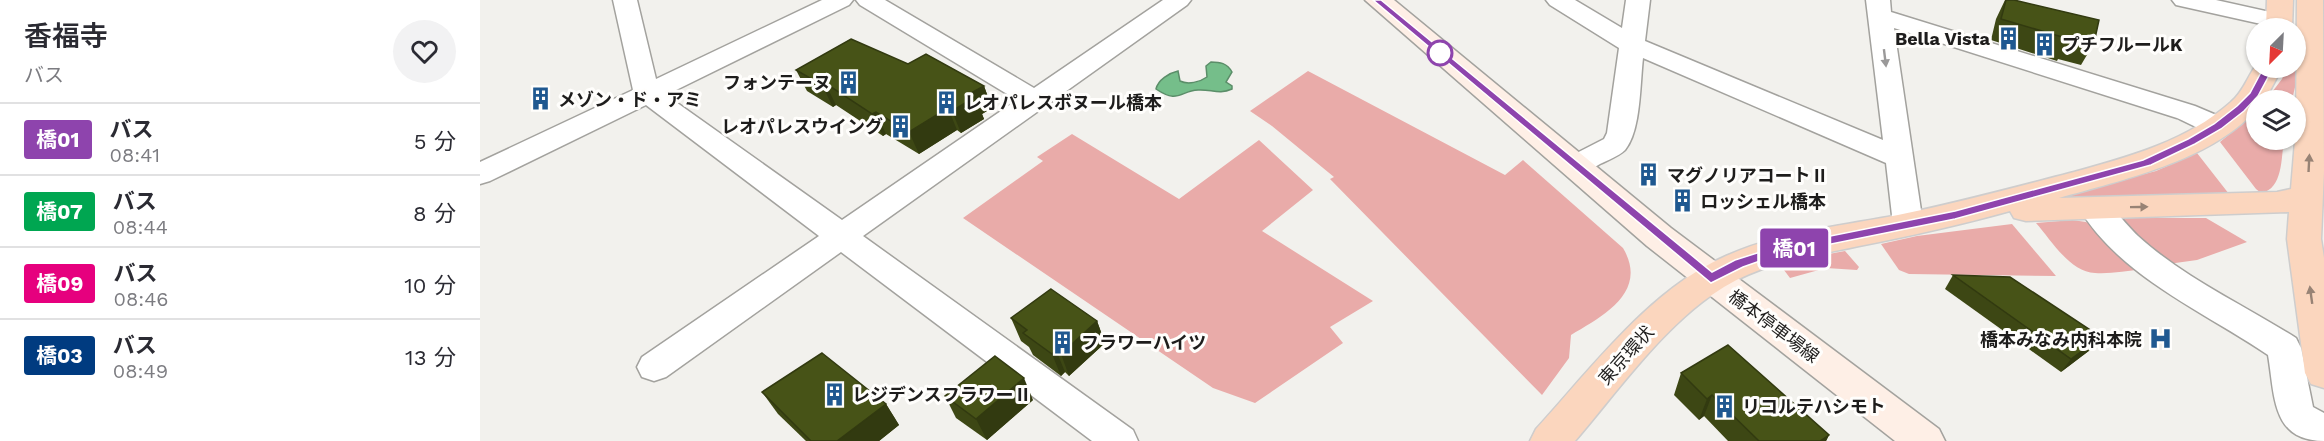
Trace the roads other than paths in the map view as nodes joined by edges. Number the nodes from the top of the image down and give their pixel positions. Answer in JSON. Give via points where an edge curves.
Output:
{"nodes":[{"id":1,"x":625,"y":0,"type":"edge"},
{"id":2,"x":841,"y":0,"type":"edge"},
{"id":3,"x":868,"y":0,"type":"edge"},
{"id":4,"x":1179,"y":0,"type":"edge"},
{"id":5,"x":1378,"y":0,"type":"edge"},
{"id":6,"x":1558,"y":0,"type":"edge"},
{"id":7,"x":1638,"y":0,"type":"edge"},
{"id":8,"x":2184,"y":0,"type":"edge"},
{"id":9,"x":2310,"y":1,"type":"edge"},
{"id":10,"x":1879,"y":8,"type":"edge"},
{"id":11,"x":2279,"y":17,"type":"edge"},
{"id":12,"x":1631,"y":44,"type":"junction"},
{"id":13,"x":2263,"y":78,"type":"edge"},
{"id":14,"x":647,"y":93,"type":"junction"},
{"id":15,"x":1035,"y":100,"type":"junction"},
{"id":16,"x":2218,"y":126,"type":"junction"},
{"id":17,"x":1898,"y":157,"type":"junction"},
{"id":18,"x":1575,"y":166,"type":"junction"},
{"id":19,"x":480,"y":174,"type":"edge"},
{"id":20,"x":2307,"y":198,"type":"junction"},
{"id":21,"x":2094,"y":208,"type":"junction"},
{"id":22,"x":1955,"y":215,"type":"junction"},
{"id":23,"x":1908,"y":224,"type":"junction"},
{"id":24,"x":839,"y":236,"type":"junction"},
{"id":25,"x":1711,"y":278,"type":"junction"},
{"id":26,"x":654,"y":367,"type":"dead end"},
{"id":27,"x":2324,"y":373,"type":"edge"},
{"id":28,"x":2324,"y":430,"type":"edge"},
{"id":29,"x":1120,"y":441,"type":"edge"},
{"id":30,"x":1550,"y":441,"type":"edge"},
{"id":31,"x":1925,"y":441,"type":"edge"}],
"edges":[{"from":1,"to":14,"type":"street"},
{"from":2,"to":14,"type":"street"},
{"from":3,"to":15,"type":"street"},
{"from":4,"to":15,"type":"street"},
{"from":5,"to":18,"type":"main road","name":"橋本停車場線"},
{"from":6,"to":12,"type":"street"},
{"from":7,"to":12,"type":"street"},
{"from":8,"to":11,"type":"street"},
{"from":20,"to":9,"type":"highway","one_way":true},
{"from":10,"to":16,"type":"street"},
{"from":10,"to":17,"type":"street","one_way":true},
{"from":12,"to":17,"type":"street"},
{"from":12,"to":18,"type":"street","via":[[1621,133],[1614,145]]},
{"from":13,"to":16,"type":"highway","via":[[2241,109]]},
{"from":14,"to":19,"type":"street"},
{"from":14,"to":24,"type":"street"},
{"from":15,"to":24,"type":"street"},
{"from":16,"to":22,"type":"highway","via":[[2147,162]]},
{"from":17,"to":23,"type":"street"},
{"from":18,"to":25,"type":"main road","name":"橋本停車場線"},
{"from":21,"to":20,"type":"highway","one_way":true,"via":[[2268,204]]},
{"from":27,"to":20,"type":"highway","one_way":true,"via":[[2304,239]]},
{"from":21,"to":22,"type":"highway"},
{"from":21,"to":28,"type":"street","via":[[2110,230],[2140,255],[2284,348],[2297,417]]},
{"from":22,"to":23,"type":"highway","name":"東京環状"},
{"from":23,"to":25,"type":"highway","name":"東京環状","via":[[1776,251]]},
{"from":24,"to":26,"type":"street"},
{"from":24,"to":29,"type":"street"},
{"from":25,"to":30,"type":"highway","name":"東京環状","via":[[1667,310]]},
{"from":25,"to":31,"type":"main road","name":"橋本停車場線"}]}
